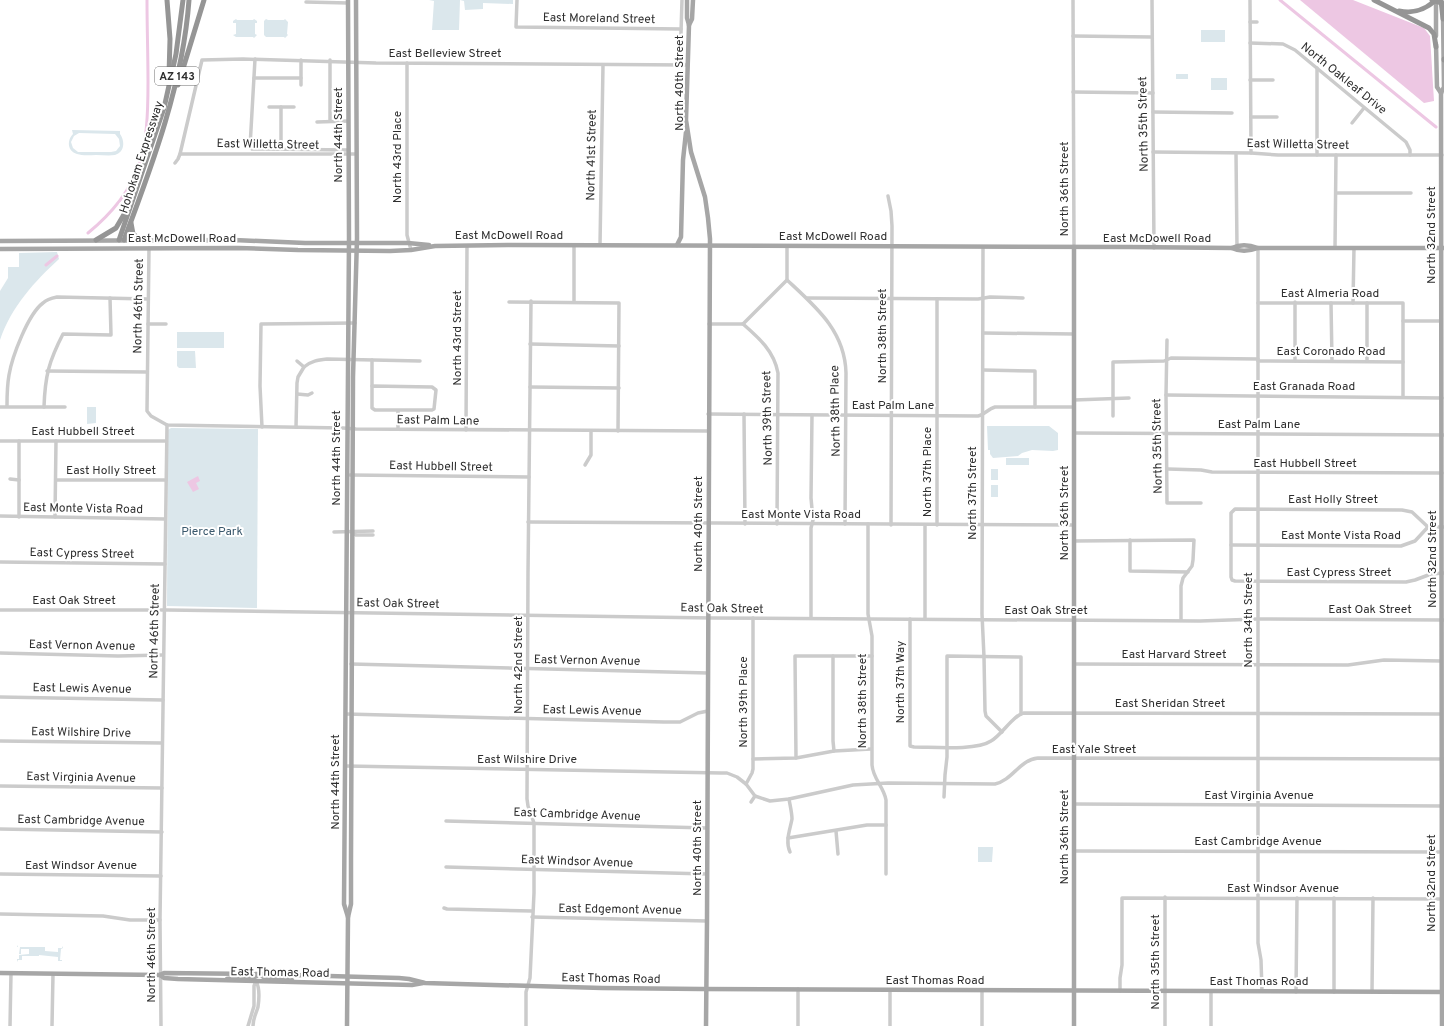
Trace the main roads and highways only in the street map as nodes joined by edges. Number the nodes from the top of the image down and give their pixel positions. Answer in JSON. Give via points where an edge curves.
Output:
{"nodes":[{"id":1,"x":167,"y":0,"type":"edge"},
{"id":2,"x":183,"y":0,"type":"edge"},
{"id":3,"x":189,"y":0,"type":"edge"},
{"id":4,"x":204,"y":0,"type":"edge"},
{"id":5,"x":356,"y":0,"type":"edge"},
{"id":6,"x":687,"y":0,"type":"edge"},
{"id":7,"x":693,"y":0,"type":"edge"},
{"id":8,"x":1374,"y":0,"type":"edge"},
{"id":9,"x":1432,"y":0,"type":"edge"},
{"id":10,"x":1436,"y":0,"type":"edge"},
{"id":11,"x":350,"y":1,"type":"edge"},
{"id":12,"x":1443,"y":1,"type":"edge"},
{"id":13,"x":1436,"y":7,"type":"junction"},
{"id":14,"x":1392,"y":9,"type":"junction"},
{"id":15,"x":1443,"y":19,"type":"edge"},
{"id":16,"x":689,"y":25,"type":"junction"},
{"id":17,"x":355,"y":35,"type":"junction"},
{"id":18,"x":1436,"y":47,"type":"junction"},
{"id":19,"x":1444,"y":59,"type":"edge"},
{"id":20,"x":1442,"y":93,"type":"edge"},
{"id":21,"x":686,"y":120,"type":"junction"},
{"id":22,"x":157,"y":129,"type":"junction"},
{"id":23,"x":156,"y":150,"type":"junction"},
{"id":24,"x":136,"y":192,"type":"junction"},
{"id":25,"x":132,"y":218,"type":"junction"},
{"id":26,"x":96,"y":240,"type":"junction"},
{"id":27,"x":122,"y":240,"type":"junction"},
{"id":28,"x":140,"y":240,"type":"junction"},
{"id":29,"x":166,"y":240,"type":"junction"},
{"id":30,"x":172,"y":240,"type":"junction"},
{"id":31,"x":202,"y":240,"type":"junction"},
{"id":32,"x":256,"y":240,"type":"junction"},
{"id":33,"x":0,"y":241,"type":"edge"},
{"id":34,"x":41,"y":241,"type":"junction"},
{"id":35,"x":265,"y":241,"type":"junction"},
{"id":36,"x":348,"y":243,"type":"junction"},
{"id":37,"x":357,"y":243,"type":"junction"},
{"id":38,"x":677,"y":245,"type":"junction"},
{"id":39,"x":710,"y":245,"type":"junction"},
{"id":40,"x":435,"y":246,"type":"junction"},
{"id":41,"x":1074,"y":247,"type":"junction"},
{"id":42,"x":120,"y":248,"type":"junction"},
{"id":43,"x":149,"y":248,"type":"junction"},
{"id":44,"x":173,"y":248,"type":"junction"},
{"id":45,"x":208,"y":248,"type":"junction"},
{"id":46,"x":256,"y":248,"type":"junction"},
{"id":47,"x":1442,"y":248,"type":"edge"},
{"id":48,"x":0,"y":249,"type":"edge"},
{"id":49,"x":41,"y":249,"type":"junction"},
{"id":50,"x":266,"y":249,"type":"junction"},
{"id":51,"x":348,"y":251,"type":"junction"},
{"id":52,"x":357,"y":251,"type":"junction"},
{"id":53,"x":1443,"y":435,"type":"edge"},
{"id":54,"x":1443,"y":527,"type":"edge"},
{"id":55,"x":349,"y":533,"type":"junction"},
{"id":56,"x":1443,"y":573,"type":"edge"},
{"id":57,"x":1443,"y":620,"type":"edge"},
{"id":58,"x":1442,"y":713,"type":"edge"},
{"id":59,"x":1443,"y":731,"type":"edge"},
{"id":60,"x":1443,"y":760,"type":"edge"},
{"id":61,"x":1443,"y":806,"type":"edge"},
{"id":62,"x":1443,"y":899,"type":"edge"},
{"id":63,"x":348,"y":916,"type":"junction"},
{"id":64,"x":0,"y":973,"type":"edge"},
{"id":65,"x":259,"y":974,"type":"junction"},
{"id":66,"x":160,"y":975,"type":"junction"},
{"id":67,"x":347,"y":977,"type":"junction"},
{"id":68,"x":222,"y":980,"type":"junction"},
{"id":69,"x":297,"y":982,"type":"junction"},
{"id":70,"x":347,"y":983,"type":"junction"},
{"id":71,"x":425,"y":983,"type":"junction"},
{"id":72,"x":706,"y":989,"type":"junction"},
{"id":73,"x":1074,"y":991,"type":"junction"},
{"id":74,"x":1443,"y":992,"type":"edge"},
{"id":75,"x":347,"y":1026,"type":"edge"},
{"id":76,"x":706,"y":1026,"type":"edge"},
{"id":77,"x":1074,"y":1026,"type":"edge"},
{"id":78,"x":1442,"y":1026,"type":"edge"}],
"edges":[{"from":1,"to":22,"type":"highway","via":[[169,73]]},
{"from":2,"to":22,"type":"highway","name":"Hohokam Expressway","number":"AZ 143","via":[[171,76]]},
{"from":3,"to":23,"type":"highway","name":"Hohokam Expressway","number":"AZ 143","via":[[182,55]]},
{"from":4,"to":23,"type":"highway"},
{"from":5,"to":17,"type":"main road","name":"North 44th Street"},
{"from":6,"to":16,"type":"main road","name":"North 40th Street"},
{"from":7,"to":16,"type":"main road","name":"North 40th Street"},
{"from":8,"to":14,"type":"highway"},
{"from":9,"to":12,"type":"highway","bridge":true},
{"from":10,"to":13,"type":"main road","name":"North 32nd Street"},
{"from":10,"to":14,"type":"highway","via":[[1417,12],[1408,13]]},
{"from":11,"to":17,"type":"main road"},
{"from":11,"to":36,"type":"main road","name":"North 44th Street"},
{"from":12,"to":13,"type":"highway"},
{"from":12,"to":15,"type":"highway"},
{"from":13,"to":18,"type":"main road","name":"North 32nd Street"},
{"from":14,"to":18,"type":"highway","via":[[1429,28],[1434,34]]},
{"from":15,"to":19,"type":"main road","name":"North 32nd Street"},
{"from":16,"to":21,"type":"main road","name":"North 40th Street"},
{"from":17,"to":37,"type":"main road","name":"North 44th Street"},
{"from":18,"to":20,"type":"main road","name":"North 32nd Street","via":[[1437,87]]},
{"from":19,"to":20,"type":"main road","name":"North 32nd Street"},
{"from":20,"to":47,"type":"main road","name":"North 32nd Street"},
{"from":21,"to":38,"type":"main road","via":[[681,237]]},
{"from":21,"to":39,"type":"main road","name":"North 40th Street","via":[[691,152],[705,197]]},
{"from":22,"to":24,"type":"highway","name":"Hohokam Expressway","number":"AZ 143"},
{"from":23,"to":25,"type":"highway","name":"Hohokam Expressway","number":"AZ 143"},
{"from":24,"to":26,"type":"highway","via":[[118,225]]},
{"from":24,"to":27,"type":"highway","name":"Hohokam Expressway","number":"AZ 143"},
{"from":25,"to":27,"type":"highway","name":"Hohokam Expressway","number":"AZ 143"},
{"from":25,"to":28,"type":"highway","via":[[132,232]]},
{"from":26,"to":27,"type":"main road","name":"East McDowell Road"},
{"from":26,"to":34,"type":"main road","name":"East McDowell Road"},
{"from":27,"to":28,"type":"main road","name":"East McDowell Road"},
{"from":27,"to":42,"type":"main road","name":"Hohokam Expressway","number":"AZ 143"},
{"from":28,"to":29,"type":"main road","name":"East McDowell Road"},
{"from":29,"to":30,"type":"main road","name":"East McDowell Road"},
{"from":29,"to":43,"type":"main road","via":[[153,243]]},
{"from":30,"to":31,"type":"main road","name":"East McDowell Road"},
{"from":30,"to":44,"type":"main road"},
{"from":31,"to":32,"type":"main road","name":"East McDowell Road"},
{"from":31,"to":45,"type":"main road"},
{"from":32,"to":35,"type":"main road","name":"East McDowell Road"},
{"from":32,"to":46,"type":"main road"},
{"from":33,"to":34,"type":"main road","name":"East McDowell Road"},
{"from":34,"to":49,"type":"main road"},
{"from":35,"to":36,"type":"main road","name":"East McDowell Road"},
{"from":35,"to":50,"type":"main road"},
{"from":36,"to":37,"type":"main road","name":"East McDowell Road"},
{"from":36,"to":51,"type":"main road","name":"North 44th Street"},
{"from":37,"to":40,"type":"main road","name":"East McDowell Road","via":[[408,242]]},
{"from":37,"to":52,"type":"main road","name":"North 44th Street"},
{"from":38,"to":39,"type":"main road","name":"East McDowell Road"},
{"from":38,"to":40,"type":"main road","name":"East McDowell Road"},
{"from":39,"to":41,"type":"main road","name":"East McDowell Road"},
{"from":39,"to":72,"type":"main road","name":"North 40th Street"},
{"from":40,"to":52,"type":"main road","name":"East McDowell Road","via":[[411,250]]},
{"from":41,"to":47,"type":"main road","name":"East McDowell Road"},
{"from":41,"to":73,"type":"main road","name":"North 36th Street"},
{"from":42,"to":43,"type":"main road","name":"East McDowell Road"},
{"from":42,"to":49,"type":"main road","name":"East McDowell Road"},
{"from":43,"to":44,"type":"main road","name":"East McDowell Road"},
{"from":44,"to":45,"type":"main road","name":"East McDowell Road"},
{"from":45,"to":46,"type":"main road","name":"East McDowell Road"},
{"from":46,"to":50,"type":"main road","name":"East McDowell Road"},
{"from":47,"to":53,"type":"main road","name":"North 32nd Street"},
{"from":48,"to":49,"type":"main road","name":"East McDowell Road"},
{"from":50,"to":51,"type":"main road","name":"East McDowell Road"},
{"from":51,"to":52,"type":"main road","name":"East McDowell Road"},
{"from":51,"to":55,"type":"main road","name":"North 44th Street","via":[[346,475]]},
{"from":52,"to":55,"type":"main road","name":"North 44th Street","via":[[353,359],[353,475]]},
{"from":53,"to":54,"type":"main road","name":"North 32nd Street"},
{"from":54,"to":56,"type":"main road","name":"North 32nd Street"},
{"from":55,"to":63,"type":"main road","name":"North 44th Street","via":[[352,612],[352,797],[351,904]]},
{"from":55,"to":63,"type":"main road","name":"North 44th Street","via":[[344,904]]},
{"from":56,"to":57,"type":"main road","name":"North 32nd Street"},
{"from":57,"to":58,"type":"main road","name":"North 32nd Street"},
{"from":58,"to":59,"type":"main road","name":"North 32nd Street"},
{"from":59,"to":60,"type":"main road","name":"North 32nd Street"},
{"from":60,"to":61,"type":"main road","name":"North 32nd Street"},
{"from":61,"to":62,"type":"main road","name":"North 32nd Street"},
{"from":62,"to":74,"type":"main road","name":"North 32nd Street"},
{"from":63,"to":67,"type":"main road","name":"North 44th Street"},
{"from":64,"to":66,"type":"main road","name":"East Thomas Road"},
{"from":65,"to":66,"type":"main road","name":"East Thomas Road"},
{"from":65,"to":67,"type":"main road","name":"East Thomas Road"},
{"from":65,"to":68,"type":"main road","via":[[253,978]]},
{"from":65,"to":69,"type":"main road","via":[[265,978],[287,978]]},
{"from":66,"to":68,"type":"main road","name":"East Thomas Road","via":[[164,978]]},
{"from":67,"to":70,"type":"main road","name":"North 44th Street"},
{"from":67,"to":71,"type":"main road","name":"East Thomas Road","via":[[410,979]]},
{"from":68,"to":69,"type":"main road","name":"East Thomas Road"},
{"from":69,"to":70,"type":"main road","name":"East Thomas Road"},
{"from":70,"to":71,"type":"main road","name":"East Thomas Road"},
{"from":70,"to":75,"type":"main road","name":"North 44th Street"},
{"from":71,"to":72,"type":"main road","name":"East Thomas Road"},
{"from":72,"to":73,"type":"main road","name":"East Thomas Road"},
{"from":72,"to":76,"type":"main road","name":"North 40th Street"},
{"from":73,"to":74,"type":"main road","name":"East Thomas Road"},
{"from":73,"to":77,"type":"main road","name":"North 36th Street"},
{"from":74,"to":78,"type":"main road","name":"North 32nd Street"}]}
